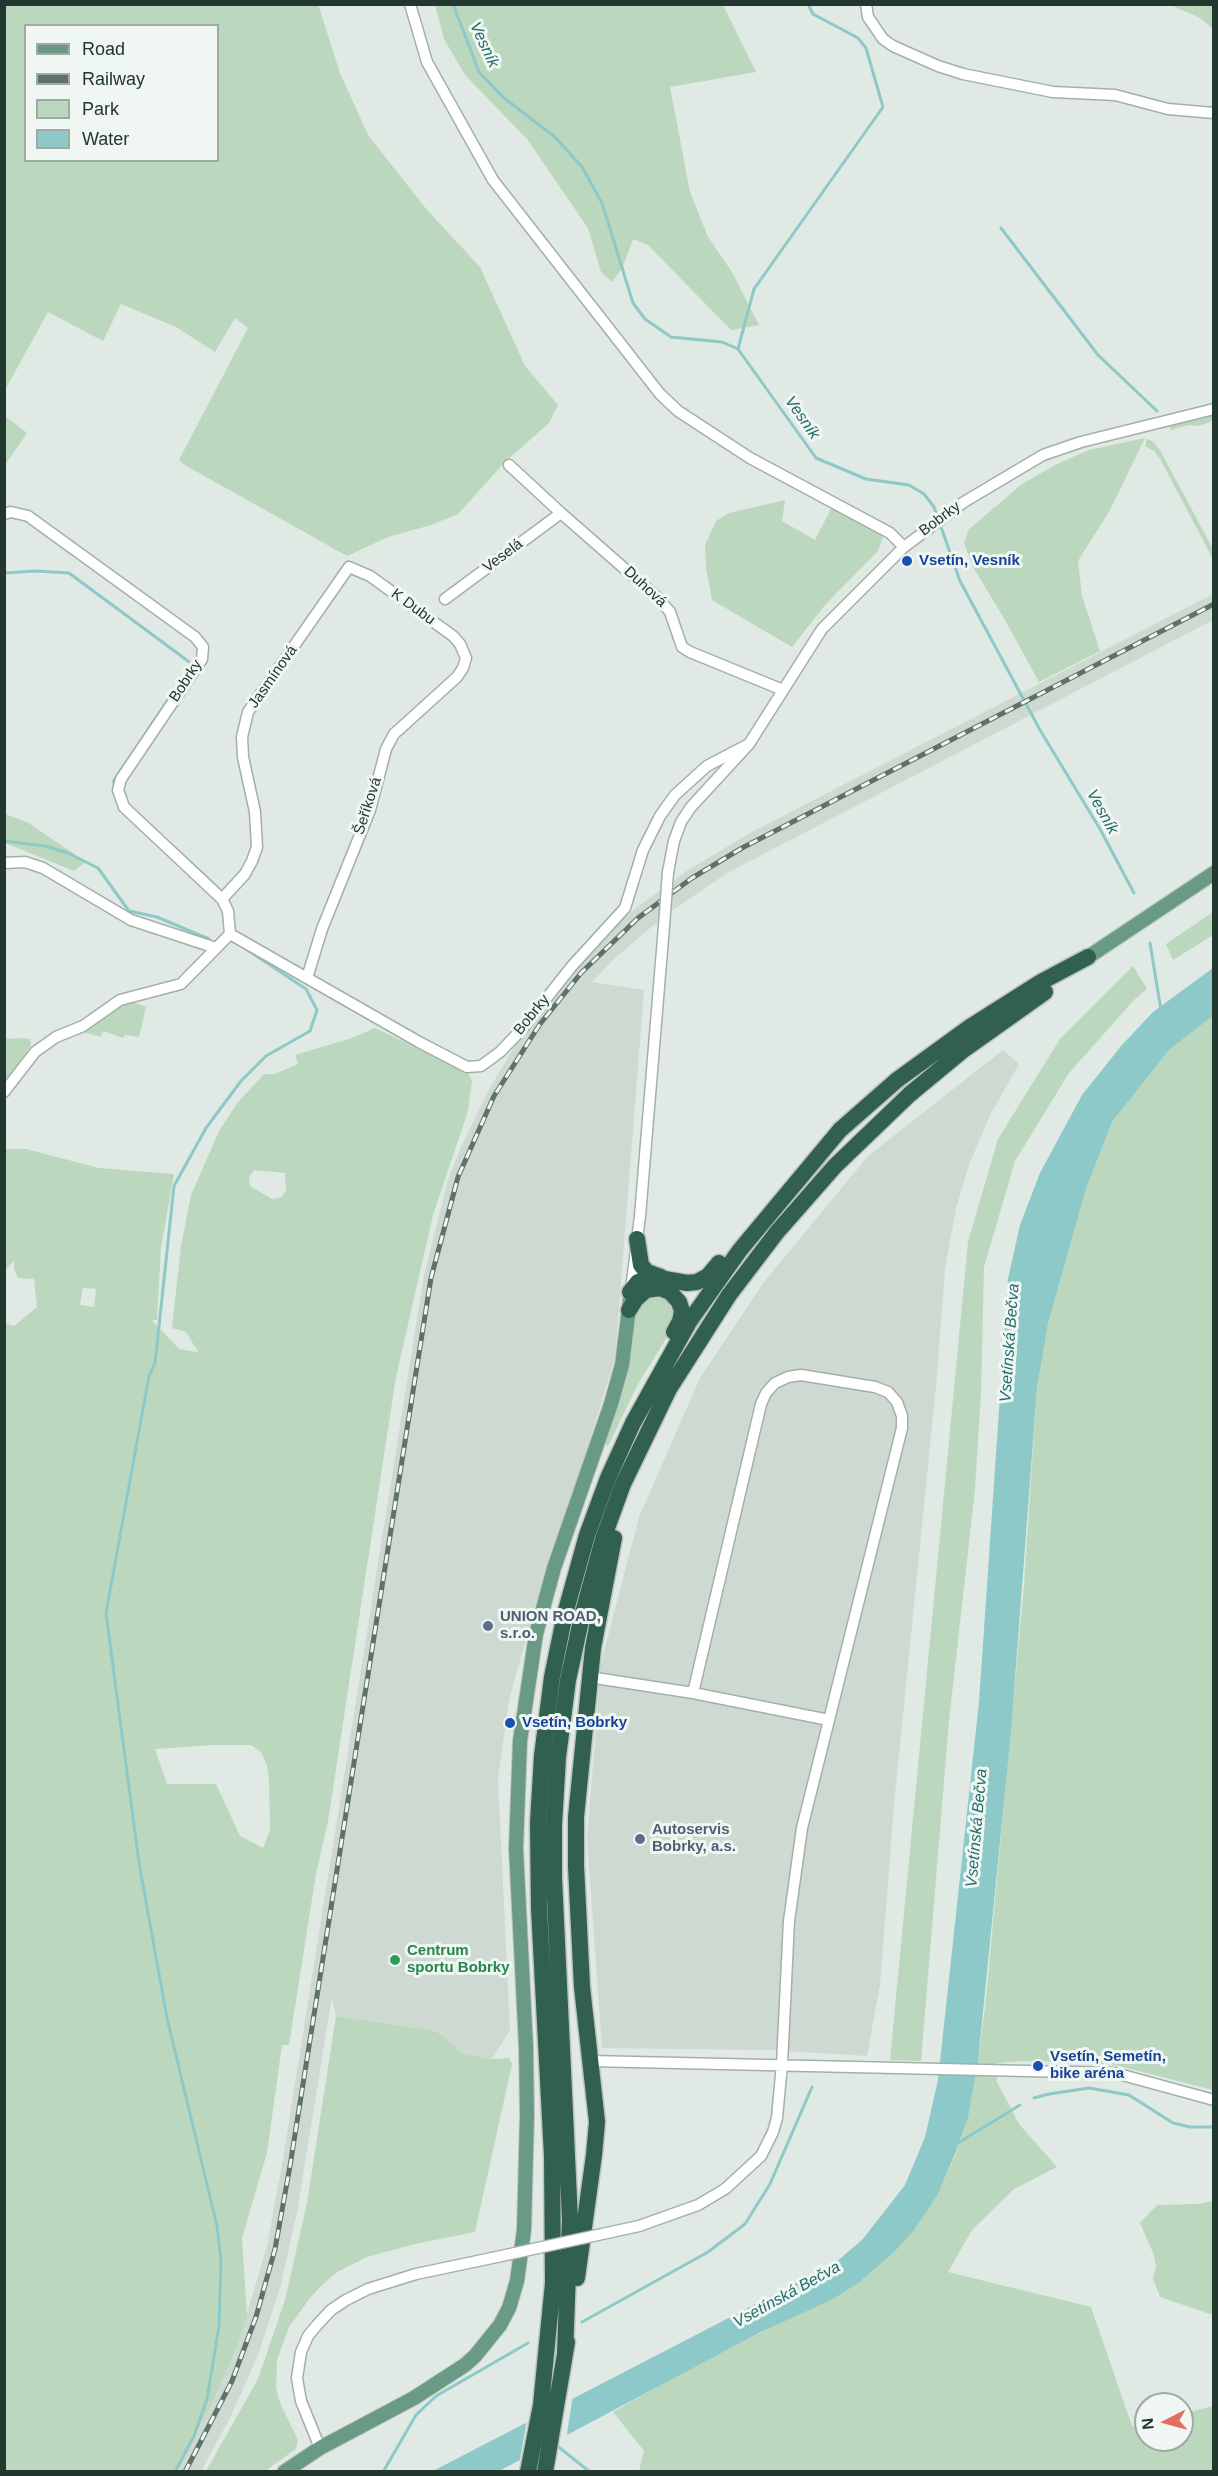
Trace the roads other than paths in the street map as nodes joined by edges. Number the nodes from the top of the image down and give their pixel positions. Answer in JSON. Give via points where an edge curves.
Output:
{"nodes":[{"id":1,"x":410,"y":4,"type":"edge"},
{"id":2,"x":866,"y":4,"type":"edge"},
{"id":3,"x":1214,"y":113,"type":"edge"},
{"id":4,"x":1214,"y":409,"type":"edge"},
{"id":5,"x":509,"y":465,"type":"dead end"},
{"id":6,"x":561,"y":513,"type":"junction"},
{"id":7,"x":4,"y":514,"type":"edge"},
{"id":8,"x":903,"y":547,"type":"junction"},
{"id":9,"x":350,"y":567,"type":"joint"},
{"id":10,"x":445,"y":599,"type":"dead end"},
{"id":11,"x":466,"y":658,"type":"joint"},
{"id":12,"x":783,"y":690,"type":"junction"},
{"id":13,"x":749,"y":744,"type":"junction"},
{"id":14,"x":4,"y":863,"type":"edge"},
{"id":15,"x":1214,"y":873,"type":"edge"},
{"id":16,"x":222,"y":899,"type":"junction"},
{"id":17,"x":230,"y":934,"type":"junction"},
{"id":18,"x":216,"y":948,"type":"junction"},
{"id":19,"x":1088,"y":957,"type":"junction"},
{"id":20,"x":308,"y":978,"type":"junction"},
{"id":21,"x":4,"y":1092,"type":"edge"},
{"id":22,"x":821,"y":1151,"type":"junction"},
{"id":23,"x":637,"y":1239,"type":"junction"},
{"id":24,"x":667,"y":1279,"type":"junction"},
{"id":25,"x":638,"y":1284,"type":"junction"},
{"id":26,"x":629,"y":1310,"type":"joint"},
{"id":27,"x":669,"y":1389,"type":"junction"},
{"id":28,"x":633,"y":1423,"type":"junction"},
{"id":29,"x":590,"y":1677,"type":"junction"},
{"id":30,"x":693,"y":1693,"type":"junction"},
{"id":31,"x":829,"y":1719,"type":"junction"},
{"id":32,"x":590,"y":2061,"type":"junction"},
{"id":33,"x":782,"y":2064,"type":"junction"},
{"id":34,"x":1214,"y":2100,"type":"edge"},
{"id":35,"x":565,"y":2353,"type":"junction"},
{"id":36,"x":320,"y":2448,"type":"junction"},
{"id":37,"x":284,"y":2472,"type":"edge"},
{"id":38,"x":528,"y":2472,"type":"edge"},
{"id":39,"x":545,"y":2472,"type":"edge"}],
"edges":[{"from":1,"to":8,"type":"street","via":[[427,62],[494,180],[660,394],[678,411],[750,458],[890,533]]},
{"from":2,"to":3,"type":"street","via":[[868,17],[883,39],[963,74],[1053,92],[1115,95],[1168,109]]},
{"from":4,"to":8,"type":"street","name":"Bobrky","via":[[1043,455],[964,502]]},
{"from":5,"to":6,"type":"street","name":"Duhová"},
{"from":6,"to":10,"type":"street","name":"Veselá"},
{"from":6,"to":12,"type":"street","name":"Duhová","via":[[658,598],[670,612],[682,647]]},
{"from":7,"to":16,"type":"street","name":"Bobrky","via":[[28,516],[195,637],[203,647],[202,659],[121,779],[118,790],[124,807]]},
{"from":8,"to":12,"type":"street","name":"Bobrky","via":[[822,629]]},
{"from":9,"to":11,"type":"street","name":"K Dubu","via":[[370,576],[453,636]]},
{"from":9,"to":16,"type":"street","name":"Jasmínová","via":[[248,712],[242,737],[243,756],[255,812],[257,847],[244,874]]},
{"from":11,"to":20,"type":"street","name":"Šeříková","via":[[457,677],[394,734],[386,749],[370,810],[322,929]]},
{"from":12,"to":13,"type":"street","name":"Bobrky"},
{"from":13,"to":20,"type":"street","name":"Bobrky","via":[[708,766],[675,795],[643,850],[625,908],[522,1029],[481,1066],[467,1067],[448,1058]]},
{"from":13,"to":23,"type":"street","name":"Bobrky","bridge":true,"via":[[701,795],[681,822],[674,841],[668,872]]},
{"from":14,"to":18,"type":"street","via":[[25,862],[43,868],[131,920]]},
{"from":15,"to":19,"type":"main road"},
{"from":16,"to":17,"type":"street","via":[[228,911]]},
{"from":17,"to":18,"type":"street"},
{"from":17,"to":20,"type":"street","name":"Bobrky"},
{"from":18,"to":21,"type":"street","via":[[181,984],[120,1000],[83,1026],[56,1037],[35,1052]]},
{"from":19,"to":22,"type":"highway","via":[[1041,981],[923,1061],[870,1101]]},
{"from":19,"to":27,"type":"highway","via":[[962,1051],[910,1094],[835,1166],[736,1286]]},
{"from":22,"to":24,"type":"highway","via":[[767,1203],[708,1276],[692,1283]]},
{"from":22,"to":28,"type":"highway","via":[[770,1211],[689,1322]]},
{"from":23,"to":24,"type":"highway","via":[[644,1269]]},
{"from":23,"to":25,"type":"street","name":"Bobrky"},
{"from":24,"to":25,"type":"highway","via":[[649,1278]]},
{"from":25,"to":26,"type":"highway","via":[[639,1295]]},
{"from":25,"to":28,"type":"highway","via":[[674,1295],[681,1316],[650,1372]]},
{"from":26,"to":36,"type":"main road","via":[[622,1365],[611,1404],[554,1568],[536,1634],[520,1741],[516,1848],[527,2115],[524,2230],[517,2281],[500,2325],[465,2365],[414,2398]]},
{"from":27,"to":29,"type":"highway","via":[[617,1524]]},
{"from":27,"to":35,"type":"highway","via":[[623,1484],[603,1539],[574,1649],[561,1732],[554,1878],[570,2220]]},
{"from":28,"to":38,"type":"highway","via":[[587,1535],[558,1645],[544,1730],[538,1833],[539,1908],[553,2283],[541,2405]]},
{"from":29,"to":30,"type":"street"},
{"from":29,"to":32,"type":"highway","via":[[577,1807],[576,1866]]},
{"from":30,"to":31,"type":"street"},
{"from":30,"to":31,"type":"street","via":[[766,1392],[775,1383],[801,1375],[875,1386],[897,1402],[902,1428]]},
{"from":31,"to":33,"type":"street","via":[[802,1828],[789,1921]]},
{"from":32,"to":33,"type":"street"},
{"from":32,"to":35,"type":"highway","via":[[597,2122]]},
{"from":33,"to":34,"type":"street","via":[[1115,2073]]},
{"from":33,"to":36,"type":"street","bridge":true,"via":[[777,2118],[761,2157],[714,2197],[639,2226],[416,2274],[368,2289],[331,2310],[308,2336],[297,2378],[301,2401]]},
{"from":35,"to":39,"type":"highway"},
{"from":36,"to":37,"type":"main road"}]}
